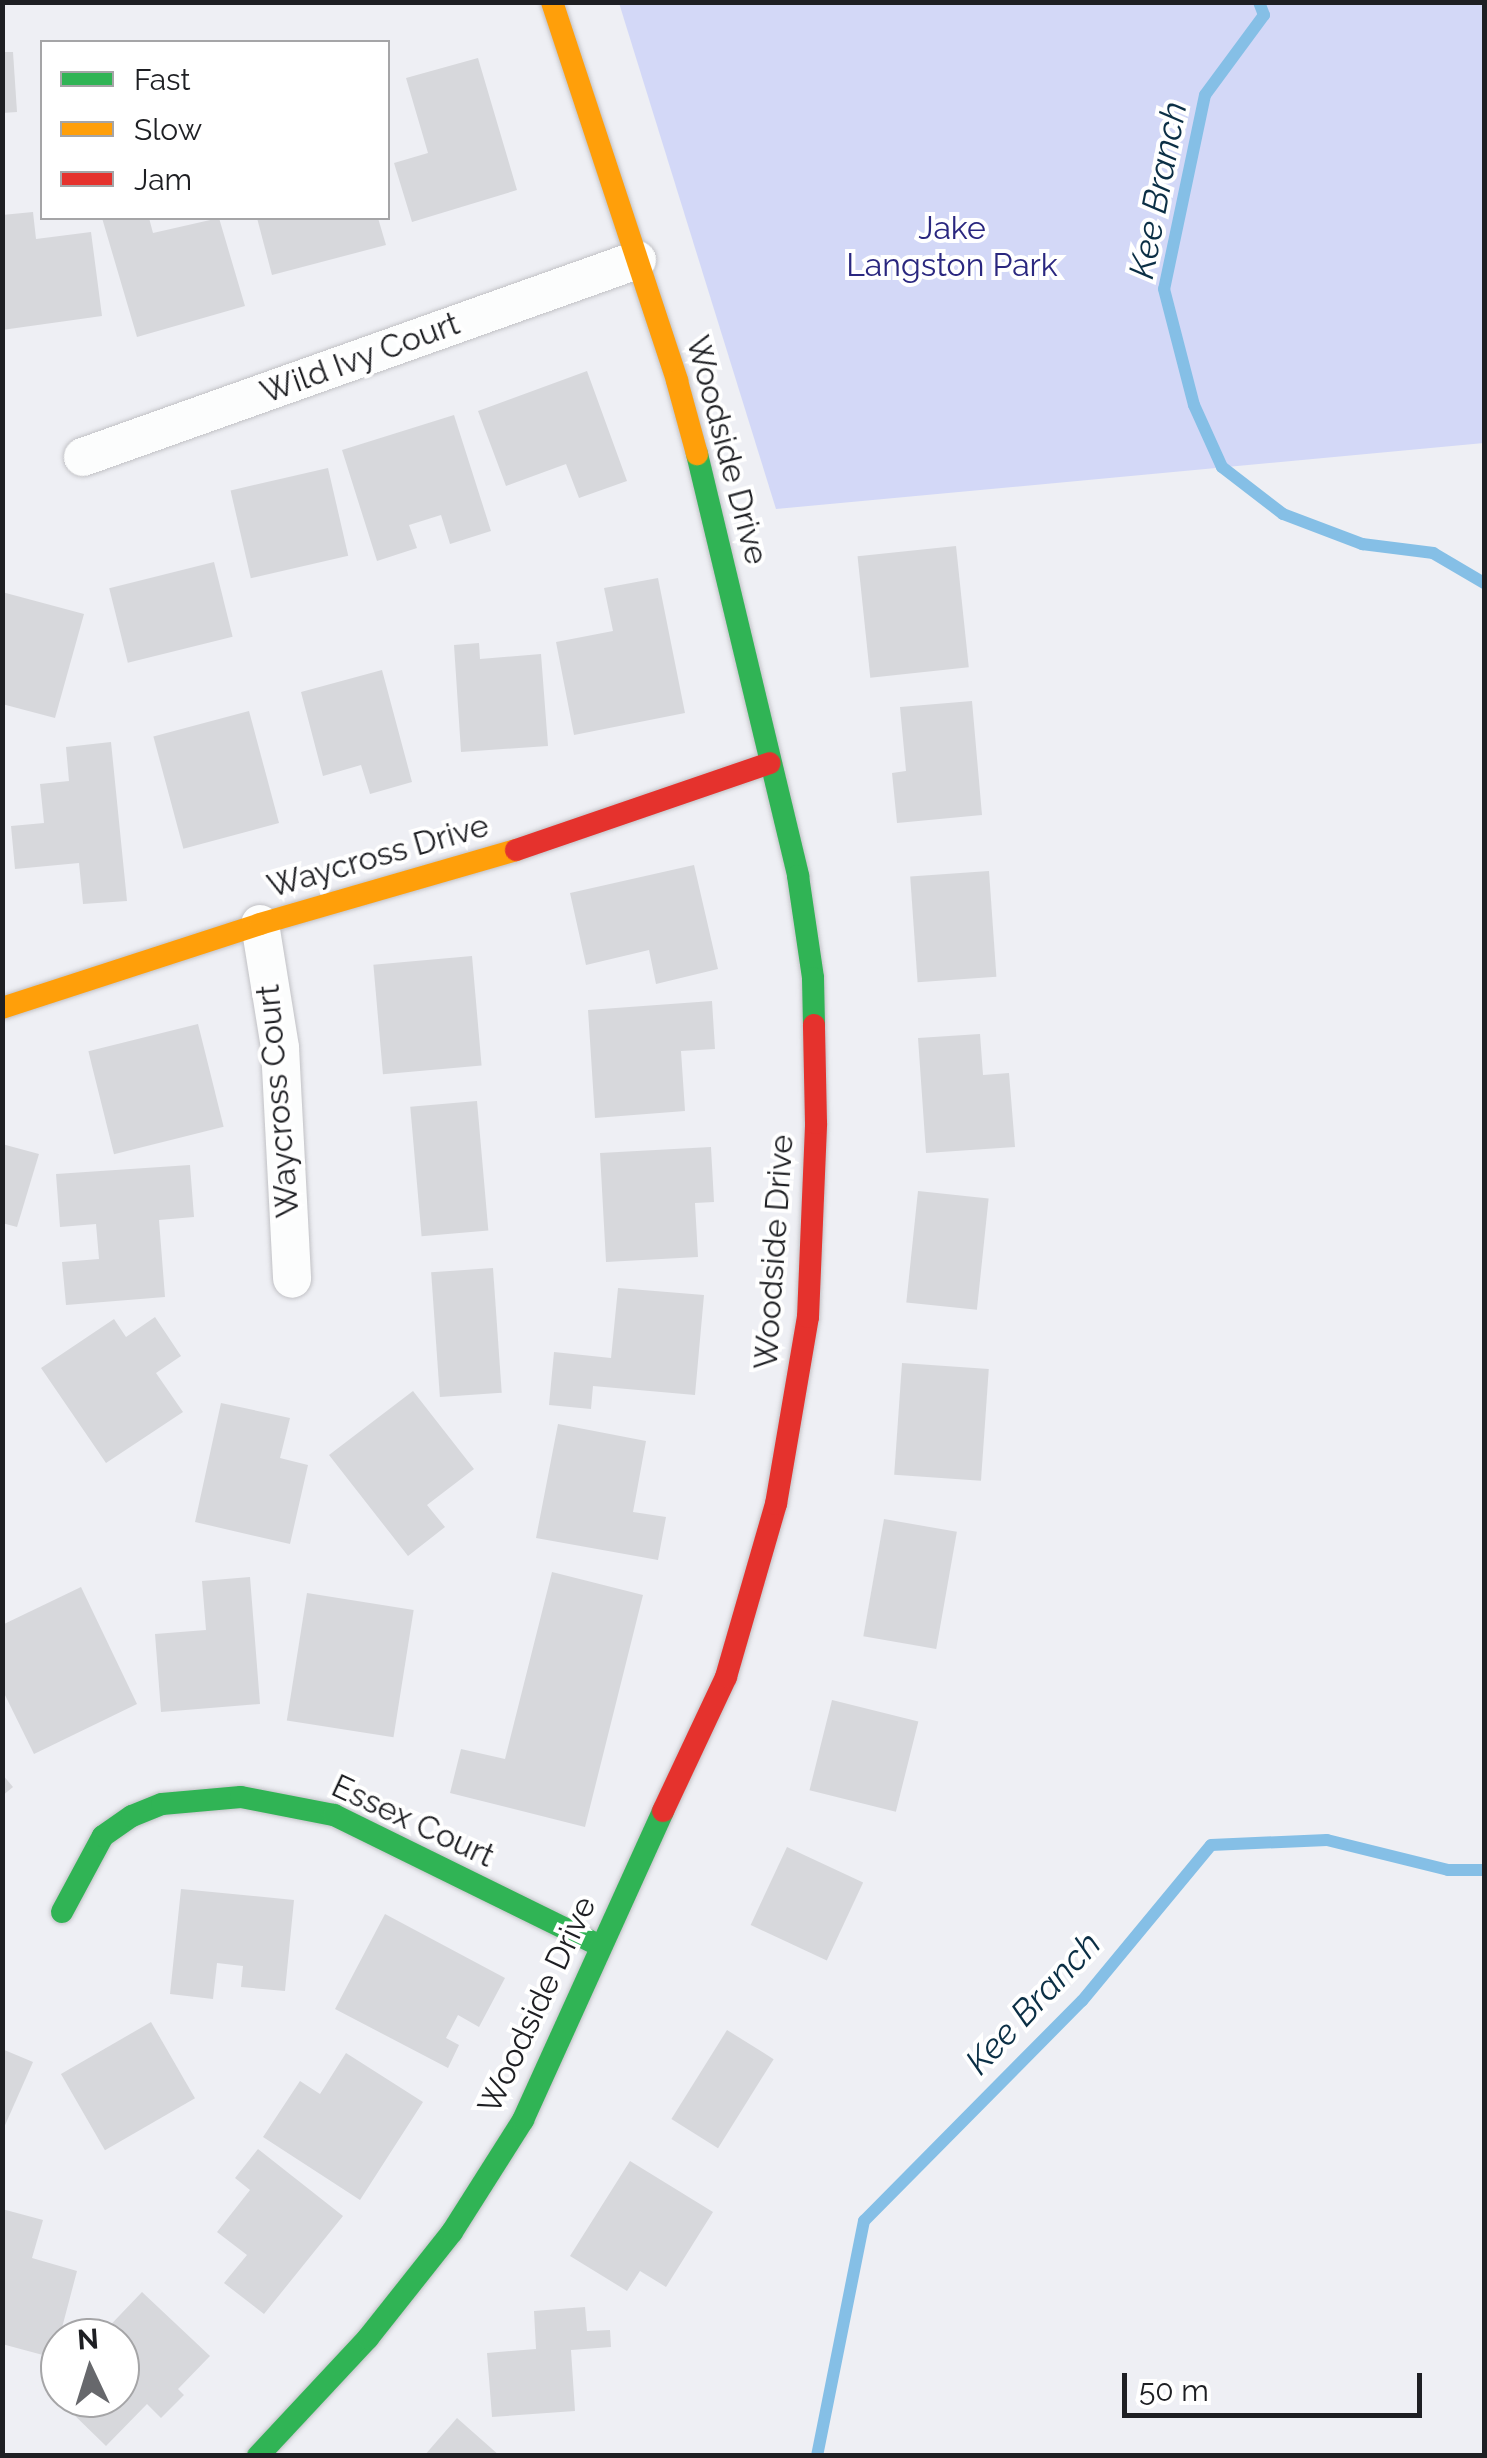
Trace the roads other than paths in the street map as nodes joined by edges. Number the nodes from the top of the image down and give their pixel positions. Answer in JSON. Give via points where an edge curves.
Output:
{"nodes":[{"id":1,"x":552,"y":2,"type":"edge"},
{"id":2,"x":637,"y":260,"type":"junction"},
{"id":3,"x":83,"y":457,"type":"dead end"},
{"id":4,"x":770,"y":763,"type":"junction"},
{"id":5,"x":260,"y":924,"type":"junction"},
{"id":6,"x":2,"y":1008,"type":"edge"},
{"id":7,"x":292,"y":1279,"type":"dead end"},
{"id":8,"x":62,"y":1912,"type":"dead end"},
{"id":9,"x":600,"y":1946,"type":"junction"},
{"id":10,"x":258,"y":2456,"type":"edge"}],
"edges":[{"from":1,"to":2,"type":"street","name":"Woodside Drive"},
{"from":2,"to":3,"type":"street","name":"Wild Ivy Court"},
{"from":2,"to":4,"type":"street","name":"Woodside Drive","via":[[677,381]]},
{"from":4,"to":5,"type":"street","name":"Waycross Drive","via":[[547,840]]},
{"from":4,"to":9,"type":"street","name":"Woodside Drive","via":[[814,978],[808,1316],[776,1504],[726,1677]]},
{"from":5,"to":6,"type":"street","name":"Waycross Drive"},
{"from":5,"to":7,"type":"street","name":"Waycross Court","via":[[280,1048]]},
{"from":8,"to":9,"type":"street","name":"Essex Court","via":[[103,1836],[132,1816],[162,1804],[241,1798],[334,1816]]},
{"from":9,"to":10,"type":"street","name":"Woodside Drive","via":[[523,2120],[452,2232],[368,2338]]}]}
